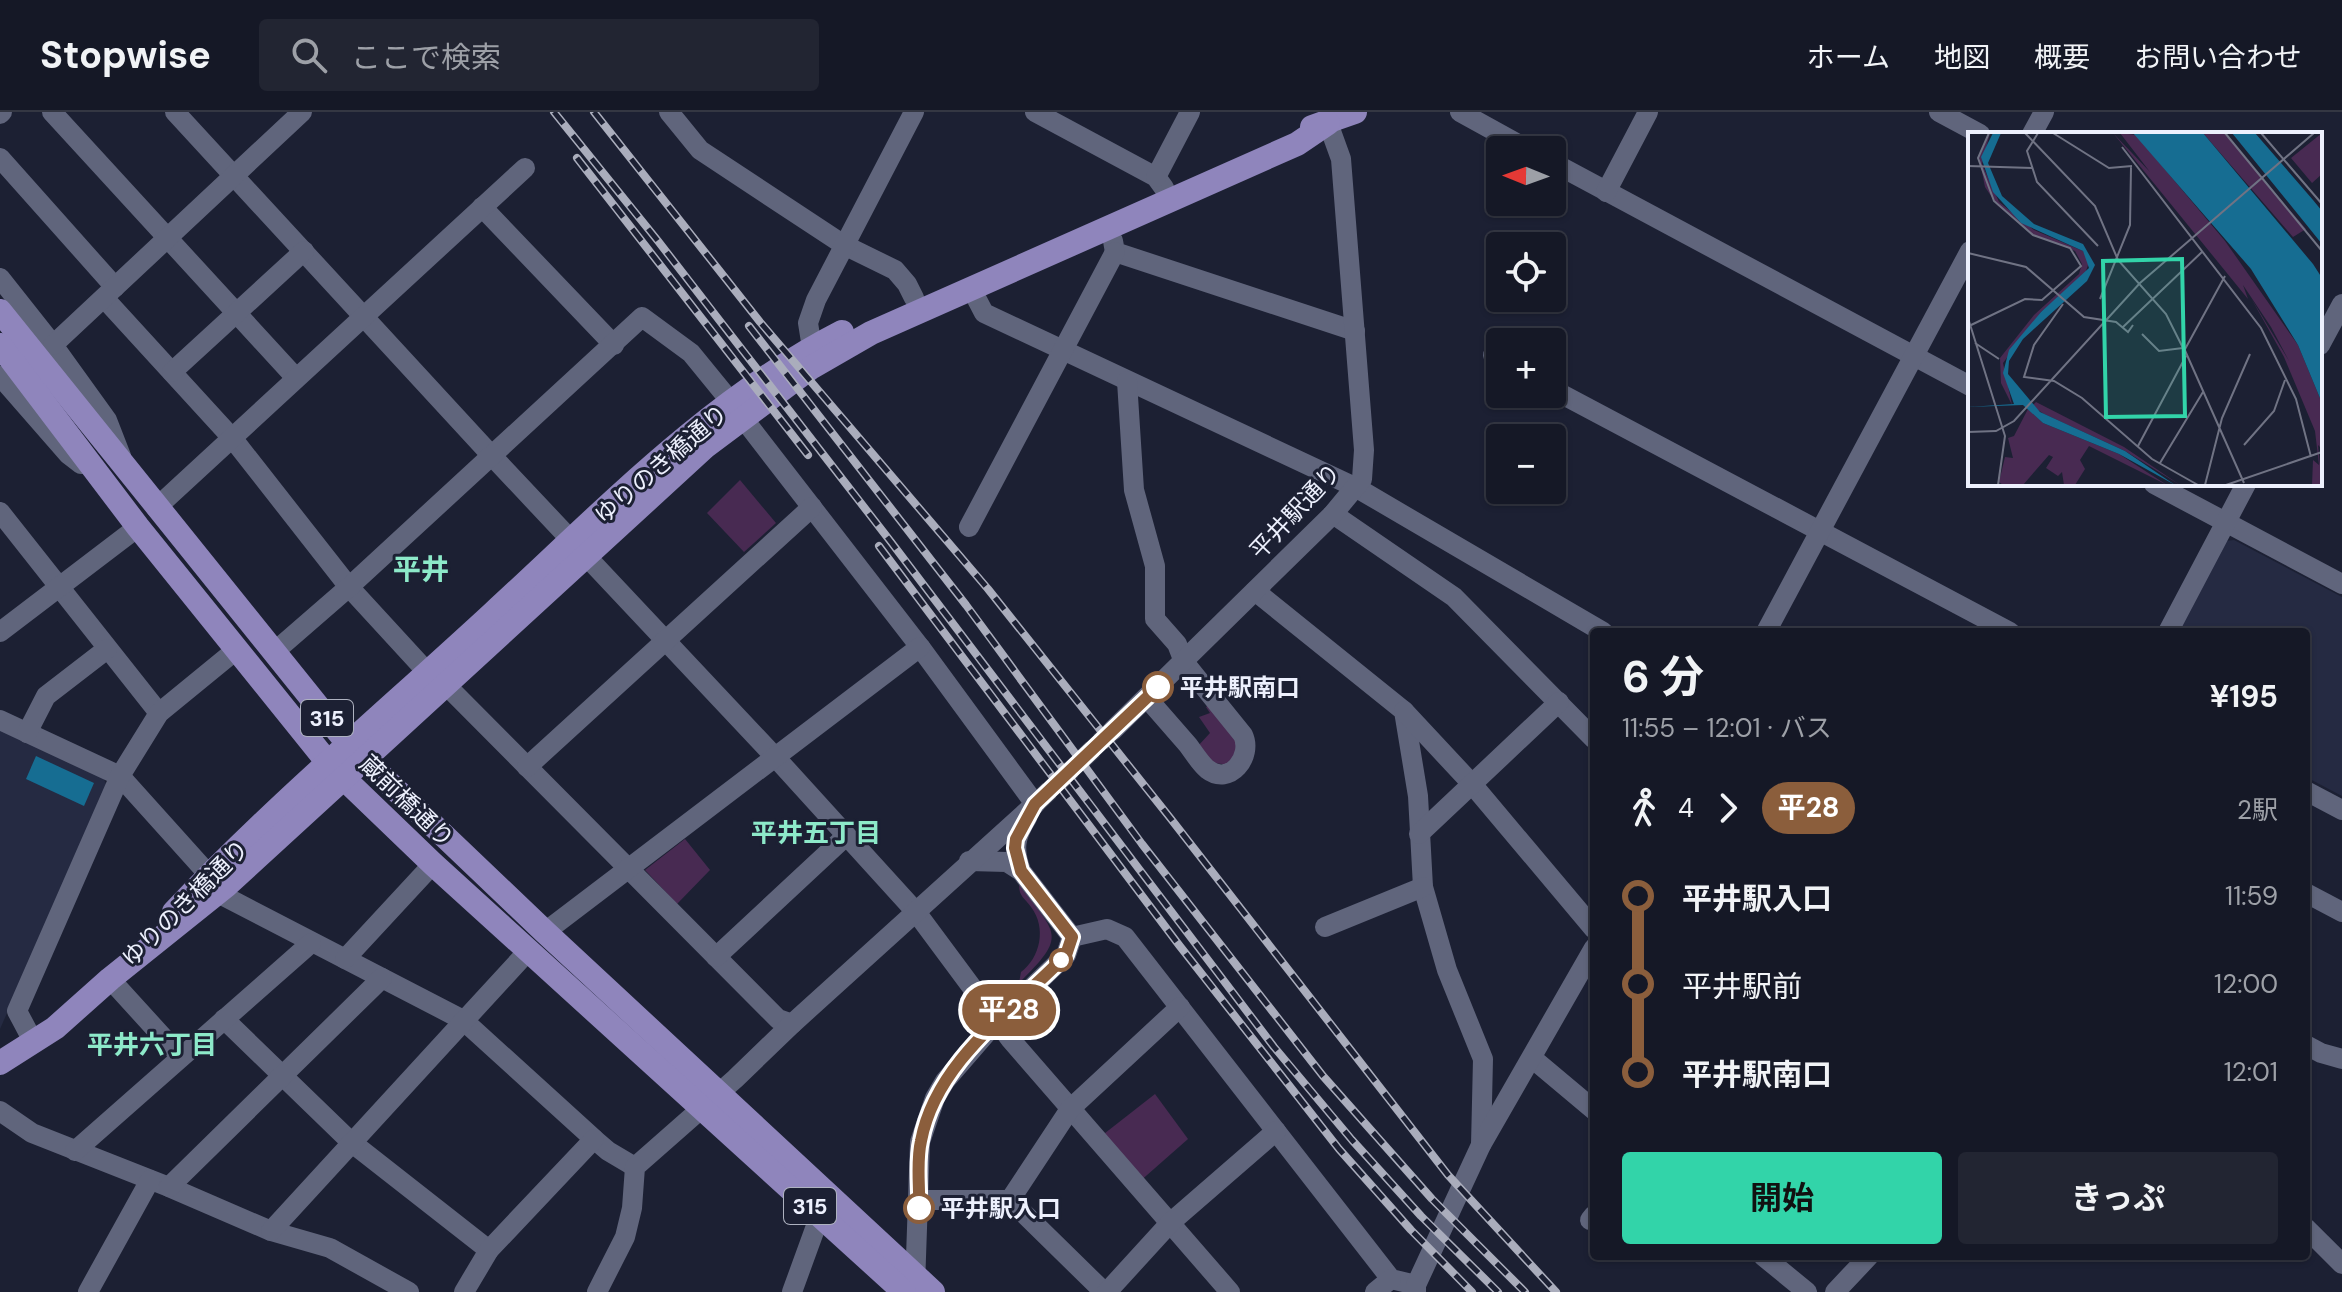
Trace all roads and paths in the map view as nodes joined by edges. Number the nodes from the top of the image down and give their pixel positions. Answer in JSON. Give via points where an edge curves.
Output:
{"nodes":[{"id":1,"x":52,"y":112,"type":"edge"},
{"id":2,"x":175,"y":112,"type":"edge"},
{"id":3,"x":302,"y":112,"type":"edge"},
{"id":4,"x":669,"y":112,"type":"edge"},
{"id":5,"x":914,"y":112,"type":"edge"},
{"id":6,"x":1035,"y":112,"type":"edge"},
{"id":7,"x":1190,"y":112,"type":"edge"},
{"id":8,"x":1355,"y":112,"type":"edge"},
{"id":9,"x":1460,"y":112,"type":"edge"},
{"id":10,"x":1648,"y":112,"type":"edge"},
{"id":11,"x":1939,"y":112,"type":"edge"},
{"id":12,"x":2044,"y":112,"type":"edge"},
{"id":13,"x":1328,"y":123,"type":"junction"},
{"id":14,"x":1976,"y":132,"type":"edge"},
{"id":15,"x":2033,"y":132,"type":"edge"},
{"id":16,"x":1504,"y":136,"type":"edge"},
{"id":17,"x":0,"y":158,"type":"edge"},
{"id":18,"x":525,"y":168,"type":"dead end"},
{"id":19,"x":1566,"y":170,"type":"edge"},
{"id":20,"x":234,"y":176,"type":"junction"},
{"id":21,"x":1160,"y":182,"type":"junction"},
{"id":22,"x":1606,"y":192,"type":"junction"},
{"id":23,"x":482,"y":207,"type":"junction"},
{"id":24,"x":1109,"y":228,"type":"junction"},
{"id":25,"x":167,"y":238,"type":"junction"},
{"id":26,"x":844,"y":245,"type":"junction"},
{"id":27,"x":304,"y":251,"type":"junction"},
{"id":28,"x":1115,"y":252,"type":"junction"},
{"id":29,"x":1968,"y":255,"type":"edge"},
{"id":30,"x":0,"y":278,"type":"edge"},
{"id":31,"x":971,"y":288,"type":"junction"},
{"id":32,"x":110,"y":292,"type":"junction"},
{"id":33,"x":914,"y":298,"type":"junction"},
{"id":34,"x":236,"y":313,"type":"junction"},
{"id":35,"x":2,"y":314,"type":"edge"},
{"id":36,"x":364,"y":316,"type":"junction"},
{"id":37,"x":2334,"y":316,"type":"edge"},
{"id":38,"x":1355,"y":331,"type":"junction"},
{"id":39,"x":2322,"y":341,"type":"edge"},
{"id":40,"x":0,"y":345,"type":"edge"},
{"id":41,"x":53,"y":345,"type":"junction"},
{"id":42,"x":614,"y":345,"type":"junction"},
{"id":43,"x":812,"y":348,"type":"junction"},
{"id":44,"x":1064,"y":352,"type":"junction"},
{"id":45,"x":1915,"y":356,"type":"junction"},
{"id":46,"x":172,"y":372,"type":"junction"},
{"id":47,"x":0,"y":376,"type":"edge"},
{"id":48,"x":296,"y":378,"type":"junction"},
{"id":49,"x":1127,"y":381,"type":"junction"},
{"id":50,"x":1968,"y":385,"type":"edge"},
{"id":51,"x":1566,"y":396,"type":"edge"},
{"id":52,"x":737,"y":410,"type":"junction"},
{"id":53,"x":233,"y":439,"type":"junction"},
{"id":54,"x":492,"y":456,"type":"junction"},
{"id":55,"x":126,"y":468,"type":"junction"},
{"id":56,"x":106,"y":484,"type":"junction"},
{"id":57,"x":2158,"y":486,"type":"edge"},
{"id":58,"x":2245,"y":486,"type":"edge"},
{"id":59,"x":1357,"y":488,"type":"junction"},
{"id":60,"x":812,"y":507,"type":"junction"},
{"id":61,"x":156,"y":508,"type":"junction"},
{"id":62,"x":0,"y":512,"type":"edge"},
{"id":63,"x":1333,"y":514,"type":"junction"},
{"id":64,"x":2226,"y":523,"type":"junction"},
{"id":65,"x":138,"y":527,"type":"junction"},
{"id":66,"x":969,"y":527,"type":"dead end"},
{"id":67,"x":1820,"y":531,"type":"junction"},
{"id":68,"x":580,"y":548,"type":"junction"},
{"id":69,"x":2342,"y":584,"type":"edge"},
{"id":70,"x":349,"y":587,"type":"junction"},
{"id":71,"x":58,"y":588,"type":"junction"},
{"id":72,"x":1255,"y":591,"type":"junction"},
{"id":73,"x":1596,"y":628,"type":"edge"},
{"id":74,"x":1768,"y":628,"type":"edge"},
{"id":75,"x":2002,"y":628,"type":"edge"},
{"id":76,"x":2170,"y":628,"type":"edge"},
{"id":77,"x":0,"y":632,"type":"edge"},
{"id":78,"x":666,"y":640,"type":"junction"},
{"id":79,"x":920,"y":647,"type":"junction"},
{"id":80,"x":107,"y":649,"type":"junction"},
{"id":81,"x":236,"y":650,"type":"junction"},
{"id":82,"x":273,"y":653,"type":"junction"},
{"id":83,"x":1184,"y":662,"type":"junction"},
{"id":84,"x":437,"y":679,"type":"junction"},
{"id":85,"x":1147,"y":698,"type":"junction"},
{"id":86,"x":1559,"y":702,"type":"junction"},
{"id":87,"x":1404,"y":711,"type":"junction"},
{"id":88,"x":159,"y":713,"type":"junction"},
{"id":89,"x":0,"y":720,"type":"edge"},
{"id":90,"x":1113,"y":730,"type":"tunnel mouth"},
{"id":91,"x":27,"y":733,"type":"junction"},
{"id":92,"x":1590,"y":735,"type":"edge"},
{"id":93,"x":356,"y":753,"type":"junction"},
{"id":94,"x":776,"y":758,"type":"junction"},
{"id":95,"x":527,"y":767,"type":"junction"},
{"id":96,"x":336,"y":771,"type":"junction"},
{"id":97,"x":120,"y":776,"type":"junction"},
{"id":98,"x":1472,"y":784,"type":"junction"},
{"id":99,"x":2310,"y":793,"type":"edge"},
{"id":100,"x":1035,"y":804,"type":"junction"},
{"id":101,"x":2342,"y":810,"type":"edge"},
{"id":102,"x":1419,"y":834,"type":"junction"},
{"id":103,"x":846,"y":836,"type":"junction"},
{"id":104,"x":969,"y":861,"type":"junction"},
{"id":105,"x":433,"y":864,"type":"junction"},
{"id":106,"x":630,"y":870,"type":"junction"},
{"id":107,"x":1021,"y":871,"type":"junction"},
{"id":108,"x":213,"y":884,"type":"junction"},
{"id":109,"x":1423,"y":887,"type":"junction"},
{"id":110,"x":2310,"y":895,"type":"edge"},
{"id":111,"x":916,"y":912,"type":"junction"},
{"id":112,"x":2342,"y":912,"type":"edge"},
{"id":113,"x":1590,"y":924,"type":"edge"},
{"id":114,"x":1325,"y":927,"type":"dead end"},
{"id":115,"x":1072,"y":937,"type":"junction"},
{"id":116,"x":537,"y":941,"type":"junction"},
{"id":117,"x":311,"y":943,"type":"junction"},
{"id":118,"x":1590,"y":955,"type":"edge"},
{"id":119,"x":716,"y":957,"type":"junction"},
{"id":120,"x":345,"y":959,"type":"junction"},
{"id":121,"x":382,"y":978,"type":"junction"},
{"id":122,"x":110,"y":979,"type":"junction"},
{"id":123,"x":1180,"y":1007,"type":"junction"},
{"id":124,"x":224,"y":1019,"type":"junction"},
{"id":125,"x":463,"y":1020,"type":"junction"},
{"id":126,"x":996,"y":1022,"type":"junction"},
{"id":127,"x":792,"y":1024,"type":"junction"},
{"id":128,"x":34,"y":1043,"type":"junction"},
{"id":129,"x":2310,"y":1047,"type":"edge"},
{"id":130,"x":181,"y":1057,"type":"junction"},
{"id":131,"x":1532,"y":1058,"type":"junction"},
{"id":132,"x":2342,"y":1058,"type":"edge"},
{"id":133,"x":0,"y":1063,"type":"edge"},
{"id":134,"x":283,"y":1077,"type":"junction"},
{"id":135,"x":719,"y":1102,"type":"junction"},
{"id":136,"x":1590,"y":1107,"type":"edge"},
{"id":137,"x":1070,"y":1109,"type":"junction"},
{"id":138,"x":0,"y":1111,"type":"edge"},
{"id":139,"x":1276,"y":1131,"type":"junction"},
{"id":140,"x":594,"y":1139,"type":"junction"},
{"id":141,"x":351,"y":1142,"type":"junction"},
{"id":142,"x":1481,"y":1145,"type":"junction"},
{"id":143,"x":75,"y":1151,"type":"junction"},
{"id":144,"x":635,"y":1167,"type":"junction"},
{"id":145,"x":160,"y":1184,"type":"junction"},
{"id":146,"x":919,"y":1200,"type":"junction"},
{"id":147,"x":1010,"y":1200,"type":"junction"},
{"id":148,"x":820,"y":1215,"type":"junction"},
{"id":149,"x":1170,"y":1223,"type":"junction"},
{"id":150,"x":271,"y":1231,"type":"junction"},
{"id":151,"x":2310,"y":1232,"type":"edge"},
{"id":152,"x":489,"y":1250,"type":"junction"},
{"id":153,"x":1768,"y":1260,"type":"edge"},
{"id":154,"x":1865,"y":1260,"type":"edge"},
{"id":155,"x":2342,"y":1264,"type":"edge"},
{"id":156,"x":1383,"y":1286,"type":"edge"},
{"id":157,"x":912,"y":1287,"type":"edge"},
{"id":158,"x":1416,"y":1289,"type":"edge"},
{"id":159,"x":88,"y":1292,"type":"edge"},
{"id":160,"x":409,"y":1292,"type":"edge"},
{"id":161,"x":464,"y":1292,"type":"edge"},
{"id":162,"x":597,"y":1292,"type":"edge"},
{"id":163,"x":792,"y":1292,"type":"edge"},
{"id":164,"x":1105,"y":1292,"type":"edge"},
{"id":165,"x":1230,"y":1292,"type":"edge"},
{"id":166,"x":1807,"y":1292,"type":"edge"},
{"id":167,"x":1835,"y":1292,"type":"edge"}],
"edges":[{"from":1,"to":25,"type":"street"},
{"from":2,"to":20,"type":"street"},
{"from":3,"to":20,"type":"street"},
{"from":4,"to":26,"type":"street","via":[[700,150]]},
{"from":5,"to":26,"type":"street"},
{"from":6,"to":21,"type":"street"},
{"from":7,"to":21,"type":"street"},
{"from":8,"to":13,"type":"main road","name":"ゆりのき橋通り"},
{"from":9,"to":16,"type":"street"},
{"from":10,"to":22,"type":"street"},
{"from":11,"to":14,"type":"street"},
{"from":12,"to":15,"type":"street"},
{"from":13,"to":21,"type":"main road","name":"ゆりのき橋通り"},
{"from":13,"to":24,"type":"main road","name":"ゆりのき橋通り","via":[[1297,144]]},
{"from":13,"to":38,"type":"street","name":"平井駅通り","via":[[1341,159]]},
{"from":17,"to":32,"type":"street"},
{"from":18,"to":23,"type":"street"},
{"from":19,"to":22,"type":"street"},
{"from":20,"to":25,"type":"street"},
{"from":20,"to":27,"type":"street"},
{"from":21,"to":33,"type":"main road","name":"ゆりのき橋通り"},
{"from":22,"to":45,"type":"street"},
{"from":23,"to":36,"type":"street"},
{"from":23,"to":42,"type":"street"},
{"from":24,"to":28,"type":"street"},
{"from":24,"to":31,"type":"main road","name":"ゆりのき橋通り"},
{"from":25,"to":32,"type":"street"},
{"from":25,"to":34,"type":"street"},
{"from":26,"to":33,"type":"street","via":[[895,270]]},
{"from":26,"to":43,"type":"street","via":[[808,323]]},
{"from":27,"to":34,"type":"street"},
{"from":27,"to":36,"type":"street"},
{"from":28,"to":38,"type":"street"},
{"from":28,"to":44,"type":"street"},
{"from":29,"to":45,"type":"street"},
{"from":30,"to":41,"type":"street"},
{"from":31,"to":44,"type":"street","via":[[984,313]]},
{"from":31,"to":52,"type":"main road","name":"ゆりのき橋通り","via":[[871,333]]},
{"from":32,"to":41,"type":"street"},
{"from":32,"to":46,"type":"street"},
{"from":33,"to":43,"type":"main road","name":"ゆりのき橋通り"},
{"from":34,"to":46,"type":"street"},
{"from":34,"to":48,"type":"street"},
{"from":35,"to":55,"type":"main road","name":"蔵前橋通り","number":"315"},
{"from":36,"to":48,"type":"street"},
{"from":36,"to":54,"type":"street"},
{"from":37,"to":39,"type":"street"},
{"from":38,"to":59,"type":"street","name":"平井駅通り","via":[[1364,469]]},
{"from":40,"to":56,"type":"main road","name":"蔵前橋通り","number":"315"},
{"from":41,"to":55,"type":"street","via":[[107,420]]},
{"from":42,"to":52,"type":"street","via":[[642,317],[691,353]]},
{"from":42,"to":54,"type":"street"},
{"from":43,"to":52,"type":"main road","name":"ゆりのき橋通り"},
{"from":44,"to":49,"type":"street"},
{"from":44,"to":66,"type":"street"},
{"from":45,"to":50,"type":"street"},
{"from":45,"to":67,"type":"street"},
{"from":46,"to":53,"type":"street"},
{"from":47,"to":56,"type":"street","via":[[68,454]]},
{"from":48,"to":53,"type":"street"},
{"from":49,"to":59,"type":"street"},
{"from":49,"to":83,"type":"street","via":[[1134,490],[1155,566],[1155,619],[1177,644]]},
{"from":51,"to":67,"type":"street"},
{"from":52,"to":60,"type":"street"},
{"from":52,"to":68,"type":"main road","name":"ゆりのき橋通り","via":[[705,447]]},
{"from":53,"to":61,"type":"street"},
{"from":53,"to":70,"type":"street"},
{"from":54,"to":68,"type":"street"},
{"from":54,"to":70,"type":"street"},
{"from":55,"to":61,"type":"main road","name":"蔵前橋通り","number":"315"},
{"from":56,"to":65,"type":"main road","name":"蔵前橋通り","number":"315"},
{"from":57,"to":64,"type":"street"},
{"from":58,"to":64,"type":"street"},
{"from":59,"to":63,"type":"street","name":"平井駅通り"},
{"from":59,"to":73,"type":"street"},
{"from":60,"to":78,"type":"street"},
{"from":60,"to":79,"type":"street"},
{"from":61,"to":82,"type":"main road","name":"蔵前橋通り","number":"315"},
{"from":62,"to":71,"type":"street"},
{"from":63,"to":72,"type":"street","name":"平井駅通り"},
{"from":63,"to":86,"type":"street","via":[[1454,597]]},
{"from":64,"to":69,"type":"street"},
{"from":64,"to":76,"type":"street"},
{"from":65,"to":71,"type":"street"},
{"from":65,"to":81,"type":"main road","name":"蔵前橋通り","number":"315"},
{"from":67,"to":74,"type":"street"},
{"from":67,"to":75,"type":"street"},
{"from":68,"to":78,"type":"street"},
{"from":68,"to":84,"type":"main road","name":"ゆりのき橋通り"},
{"from":70,"to":82,"type":"street"},
{"from":70,"to":84,"type":"street"},
{"from":71,"to":77,"type":"street"},
{"from":71,"to":80,"type":"street"},
{"from":72,"to":83,"type":"street","name":"平井駅通り"},
{"from":72,"to":87,"type":"street"},
{"from":78,"to":94,"type":"street"},
{"from":78,"to":95,"type":"street"},
{"from":79,"to":94,"type":"street"},
{"from":79,"to":100,"type":"street"},
{"from":80,"to":88,"type":"street"},
{"from":80,"to":91,"type":"street","via":[[46,696]]},
{"from":81,"to":88,"type":"street"},
{"from":81,"to":96,"type":"main road","name":"蔵前橋通り","number":"315"},
{"from":82,"to":93,"type":"main road","name":"蔵前橋通り","number":"315"},
{"from":83,"to":85,"type":"street","name":"平井駅通り"},
{"from":83,"to":85,"type":"street","via":[[1247,742],[1244,759],[1235,769],[1225,774],[1208,770]]},
{"from":84,"to":93,"type":"main road","name":"ゆりのき橋通り"},
{"from":84,"to":95,"type":"street"},
{"from":85,"to":90,"type":"street","name":"平井駅通り"},
{"from":86,"to":92,"type":"street"},
{"from":86,"to":98,"type":"street"},
{"from":87,"to":98,"type":"street"},
{"from":87,"to":102,"type":"street"},
{"from":88,"to":97,"type":"street"},
{"from":89,"to":91,"type":"street"},
{"from":91,"to":97,"type":"street"},
{"from":93,"to":96,"type":"main road","name":"ゆりのき橋通り"},
{"from":93,"to":116,"type":"main road","name":"蔵前橋通り","number":"315"},
{"from":94,"to":103,"type":"street"},
{"from":94,"to":106,"type":"street"},
{"from":95,"to":106,"type":"street"},
{"from":96,"to":105,"type":"main road","name":"蔵前橋通り","number":"315"},
{"from":96,"to":108,"type":"main road","name":"ゆりのき橋通り"},
{"from":97,"to":108,"type":"street"},
{"from":97,"to":128,"type":"street","via":[[17,1011]]},
{"from":98,"to":102,"type":"street"},
{"from":98,"to":113,"type":"street"},
{"from":99,"to":101,"type":"street"},
{"from":100,"to":104,"type":"street"},
{"from":100,"to":107,"type":"street","via":[[1016,839]]},
{"from":102,"to":109,"type":"street"},
{"from":103,"to":111,"type":"street"},
{"from":103,"to":119,"type":"street"},
{"from":104,"to":107,"type":"street","via":[[1007,862]]},
{"from":104,"to":111,"type":"street"},
{"from":105,"to":116,"type":"main road","name":"蔵前橋通り","number":"315"},
{"from":105,"to":120,"type":"street"},
{"from":106,"to":116,"type":"street"},
{"from":106,"to":119,"type":"street"},
{"from":107,"to":115,"type":"street"},
{"from":108,"to":117,"type":"street"},
{"from":108,"to":122,"type":"main road","name":"ゆりのき橋通り"},
{"from":109,"to":114,"type":"street"},
{"from":109,"to":142,"type":"street","via":[[1447,970],[1483,1059]]},
{"from":110,"to":112,"type":"street"},
{"from":111,"to":126,"type":"street"},
{"from":111,"to":127,"type":"street"},
{"from":115,"to":123,"type":"street","via":[[1107,929],[1125,937]]},
{"from":115,"to":126,"type":"street","via":[[1066,955]]},
{"from":116,"to":125,"type":"street"},
{"from":116,"to":135,"type":"main road","name":"蔵前橋通り","number":"315"},
{"from":117,"to":120,"type":"street"},
{"from":117,"to":124,"type":"street"},
{"from":118,"to":131,"type":"street"},
{"from":119,"to":127,"type":"street","via":[[778,1019]]},
{"from":120,"to":121,"type":"street"},
{"from":121,"to":125,"type":"street"},
{"from":121,"to":134,"type":"street"},
{"from":122,"to":128,"type":"main road","name":"ゆりのき橋通り"},
{"from":122,"to":130,"type":"street"},
{"from":123,"to":137,"type":"street"},
{"from":123,"to":139,"type":"street"},
{"from":124,"to":130,"type":"street"},
{"from":124,"to":134,"type":"street"},
{"from":125,"to":140,"type":"street"},
{"from":125,"to":141,"type":"street"},
{"from":126,"to":137,"type":"street"},
{"from":126,"to":146,"type":"street","via":[[945,1081],[931,1108],[920,1142]]},
{"from":127,"to":135,"type":"street"},
{"from":128,"to":133,"type":"main road","name":"ゆりのき橋通り"},
{"from":129,"to":132,"type":"street"},
{"from":130,"to":143,"type":"street"},
{"from":131,"to":136,"type":"street"},
{"from":131,"to":142,"type":"street"},
{"from":134,"to":141,"type":"street"},
{"from":134,"to":145,"type":"street"},
{"from":135,"to":144,"type":"street"},
{"from":135,"to":148,"type":"main road","number":"315","via":[[729,1131]]},
{"from":135,"to":157,"type":"main road","number":"315","via":[[876,1239]]},
{"from":137,"to":147,"type":"street"},
{"from":137,"to":149,"type":"street"},
{"from":138,"to":143,"type":"street","via":[[32,1133]]},
{"from":139,"to":149,"type":"street"},
{"from":139,"to":156,"type":"street"},
{"from":140,"to":144,"type":"street"},
{"from":140,"to":152,"type":"street"},
{"from":141,"to":150,"type":"street"},
{"from":141,"to":152,"type":"street"},
{"from":142,"to":158,"type":"street"},
{"from":143,"to":145,"type":"street"},
{"from":144,"to":162,"type":"street","via":[[625,1237]]},
{"from":145,"to":150,"type":"street"},
{"from":145,"to":159,"type":"street"},
{"from":146,"to":147,"type":"street"},
{"from":146,"to":157,"type":"street"},
{"from":147,"to":164,"type":"street"},
{"from":148,"to":157,"type":"main road","number":"315"},
{"from":148,"to":163,"type":"street"},
{"from":149,"to":164,"type":"street"},
{"from":149,"to":165,"type":"street"},
{"from":150,"to":160,"type":"street","via":[[330,1248]]},
{"from":151,"to":155,"type":"street"},
{"from":152,"to":161,"type":"street"},
{"from":153,"to":166,"type":"street"},
{"from":154,"to":167,"type":"street"},
{"from":156,"to":158,"type":"street"}]}
